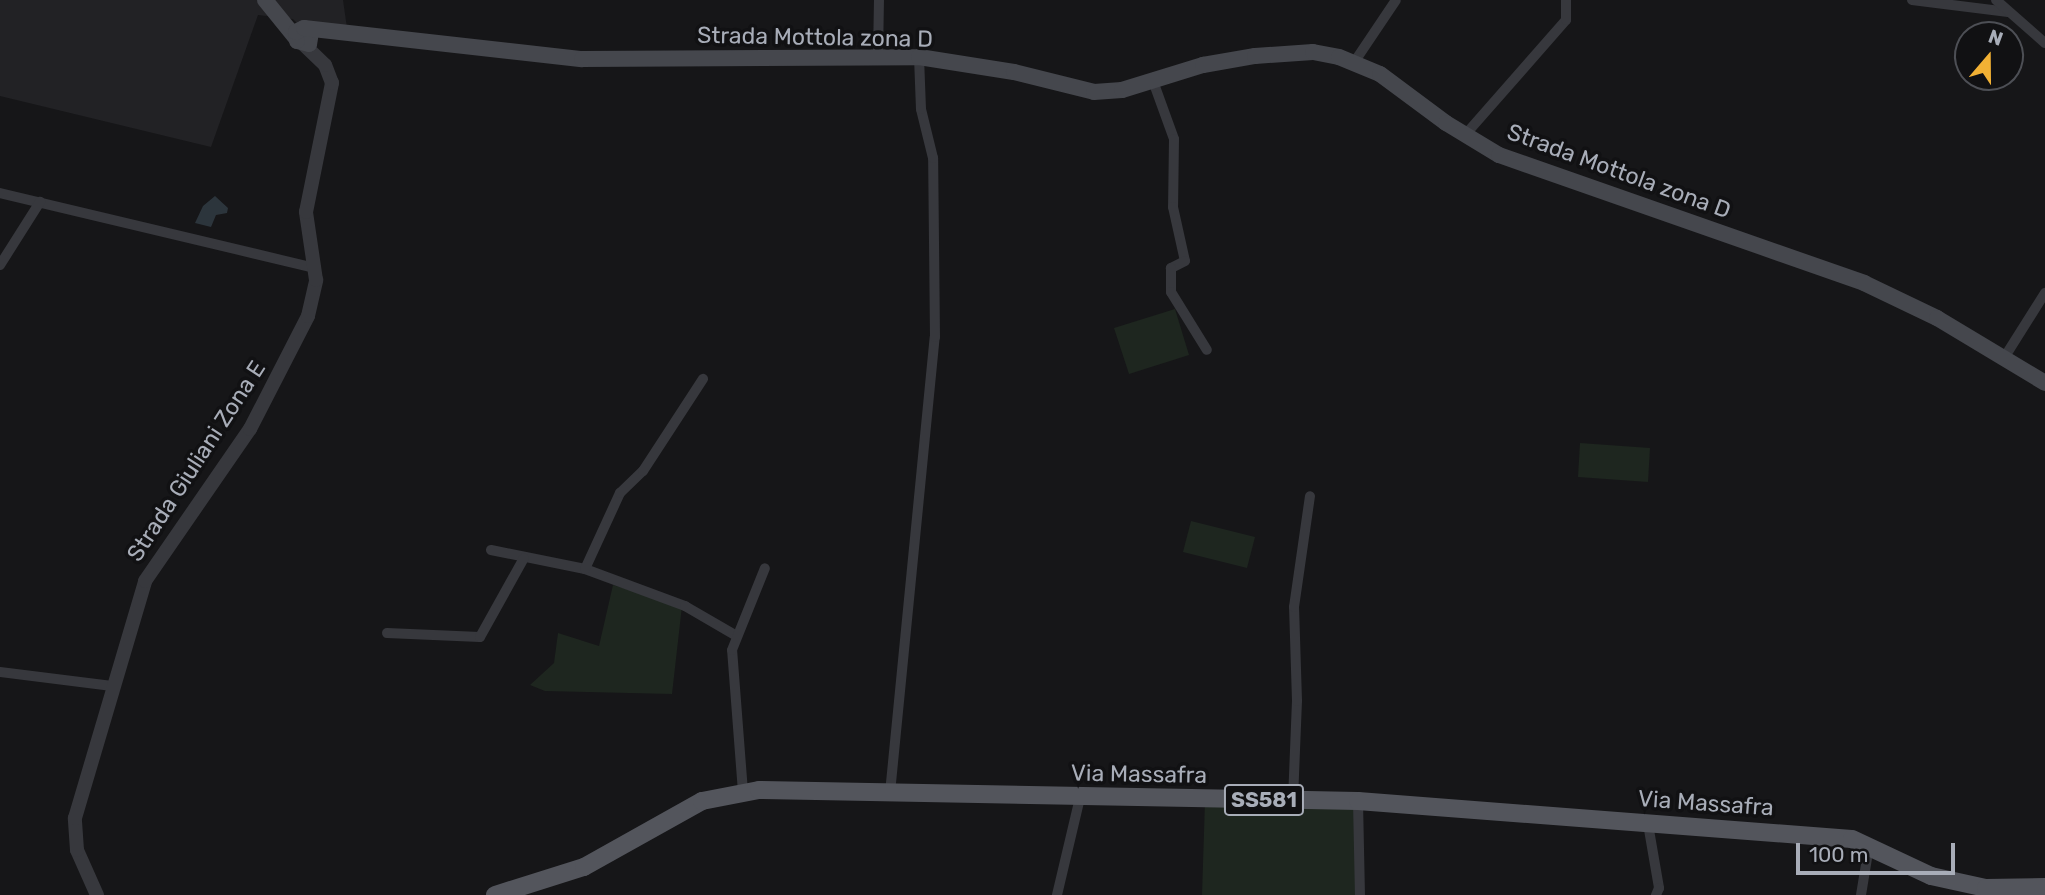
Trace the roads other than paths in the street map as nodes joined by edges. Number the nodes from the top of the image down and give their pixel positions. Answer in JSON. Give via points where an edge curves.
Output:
{"nodes":[{"id":1,"x":265,"y":0,"type":"edge"},
{"id":2,"x":270,"y":0,"type":"edge"},
{"id":3,"x":879,"y":0,"type":"edge"},
{"id":4,"x":1396,"y":0,"type":"edge"},
{"id":5,"x":1566,"y":0,"type":"edge"},
{"id":6,"x":1912,"y":0,"type":"edge"},
{"id":7,"x":1996,"y":0,"type":"edge"},
{"id":8,"x":2008,"y":12,"type":"junction"},
{"id":9,"x":308,"y":39,"type":"junction"},
{"id":10,"x":2045,"y":43,"type":"edge"},
{"id":11,"x":878,"y":56,"type":"junction"},
{"id":12,"x":919,"y":57,"type":"junction"},
{"id":13,"x":1355,"y":61,"type":"junction"},
{"id":14,"x":1153,"y":81,"type":"junction"},
{"id":15,"x":1465,"y":135,"type":"junction"},
{"id":16,"x":0,"y":192,"type":"edge"},
{"id":17,"x":40,"y":202,"type":"junction"},
{"id":18,"x":0,"y":265,"type":"edge"},
{"id":19,"x":315,"y":268,"type":"junction"},
{"id":20,"x":2045,"y":293,"type":"edge"},
{"id":21,"x":1207,"y":350,"type":"dead end"},
{"id":22,"x":2004,"y":358,"type":"junction"},
{"id":23,"x":703,"y":379,"type":"dead end"},
{"id":24,"x":2045,"y":383,"type":"edge"},
{"id":25,"x":1310,"y":496,"type":"dead end"},
{"id":26,"x":491,"y":550,"type":"dead end"},
{"id":27,"x":524,"y":558,"type":"junction"},
{"id":28,"x":765,"y":568,"type":"dead end"},
{"id":29,"x":585,"y":569,"type":"junction"},
{"id":30,"x":387,"y":633,"type":"dead end"},
{"id":31,"x":735,"y":635,"type":"junction"},
{"id":32,"x":0,"y":672,"type":"edge"},
{"id":33,"x":112,"y":686,"type":"junction"},
{"id":34,"x":743,"y":792,"type":"junction"},
{"id":35,"x":890,"y":793,"type":"junction"},
{"id":36,"x":1080,"y":797,"type":"junction"},
{"id":37,"x":1293,"y":800,"type":"junction"},
{"id":38,"x":1359,"y":801,"type":"junction"},
{"id":39,"x":1648,"y":824,"type":"junction"},
{"id":40,"x":1869,"y":846,"type":"junction"},
{"id":41,"x":2045,"y":887,"type":"edge"},
{"id":42,"x":97,"y":895,"type":"edge"},
{"id":43,"x":495,"y":895,"type":"edge"},
{"id":44,"x":1057,"y":895,"type":"edge"},
{"id":45,"x":1360,"y":895,"type":"edge"},
{"id":46,"x":1656,"y":895,"type":"edge"},
{"id":47,"x":1861,"y":895,"type":"edge"}],
"edges":[{"from":1,"to":9,"type":"main road"},
{"from":2,"to":9,"type":"main road"},
{"from":3,"to":11,"type":"street"},
{"from":4,"to":13,"type":"street"},
{"from":5,"to":15,"type":"street","via":[[1566,20]]},
{"from":6,"to":8,"type":"street"},
{"from":7,"to":8,"type":"street"},
{"from":8,"to":10,"type":"street"},
{"from":9,"to":11,"type":"main road","name":"Strada Mottola zona D","via":[[341,33],[582,59]]},
{"from":9,"to":19,"type":"street","name":"Strada Giuliani Zona E","via":[[332,83],[306,212]]},
{"from":11,"to":12,"type":"main road","name":"Strada Mottola zona D"},
{"from":12,"to":14,"type":"main road","name":"Strada Mottola zona D","via":[[1014,72],[1094,92]]},
{"from":12,"to":35,"type":"street","via":[[921,109],[933,158],[935,337]]},
{"from":13,"to":14,"type":"main road","name":"Strada Mottola zona D","via":[[1313,52],[1282,52],[1203,65]]},
{"from":13,"to":15,"type":"main road","name":"Strada Mottola zona D"},
{"from":14,"to":21,"type":"street","via":[[1174,138],[1172,207],[1185,261],[1171,268],[1171,292]]},
{"from":15,"to":22,"type":"main road","name":"Strada Mottola zona D","via":[[1512,160],[1864,283],[1937,318]]},
{"from":16,"to":17,"type":"street"},
{"from":17,"to":18,"type":"street"},
{"from":17,"to":19,"type":"street"},
{"from":19,"to":33,"type":"street","name":"Strada Giuliani Zona E","via":[[308,316],[278,382],[145,581]]},
{"from":20,"to":22,"type":"street"},
{"from":22,"to":24,"type":"main road","name":"Strada Mottola zona D"},
{"from":23,"to":29,"type":"street","via":[[643,471],[620,493]]},
{"from":25,"to":37,"type":"street","via":[[1294,607]]},
{"from":26,"to":27,"type":"street"},
{"from":27,"to":29,"type":"street"},
{"from":27,"to":30,"type":"street","via":[[480,637]]},
{"from":28,"to":31,"type":"street"},
{"from":29,"to":31,"type":"street","via":[[685,606]]},
{"from":31,"to":34,"type":"street","via":[[732,650]]},
{"from":32,"to":33,"type":"street"},
{"from":33,"to":42,"type":"street","name":"Strada Giuliani Zona E","via":[[75,818],[77,850]]},
{"from":34,"to":35,"type":"main road","name":"Via Massafra","number":"SS581"},
{"from":34,"to":43,"type":"main road","name":"Via Massafra","number":"SS581","via":[[702,801],[584,867]]},
{"from":35,"to":36,"type":"main road","name":"Via Massafra","number":"SS581"},
{"from":36,"to":37,"type":"main road","name":"Via Massafra","number":"SS581"},
{"from":36,"to":44,"type":"street"},
{"from":37,"to":38,"type":"main road","name":"Via Massafra","number":"SS581"},
{"from":38,"to":39,"type":"main road","name":"Via Massafra","number":"SS581"},
{"from":38,"to":45,"type":"street"},
{"from":39,"to":40,"type":"main road","name":"Via Massafra","number":"SS581","via":[[1852,839]]},
{"from":39,"to":46,"type":"street","via":[[1659,888]]},
{"from":40,"to":41,"type":"main road","name":"Via Massafra","number":"SS581","via":[[1931,876],[1986,888]]},
{"from":40,"to":47,"type":"street"}]}
